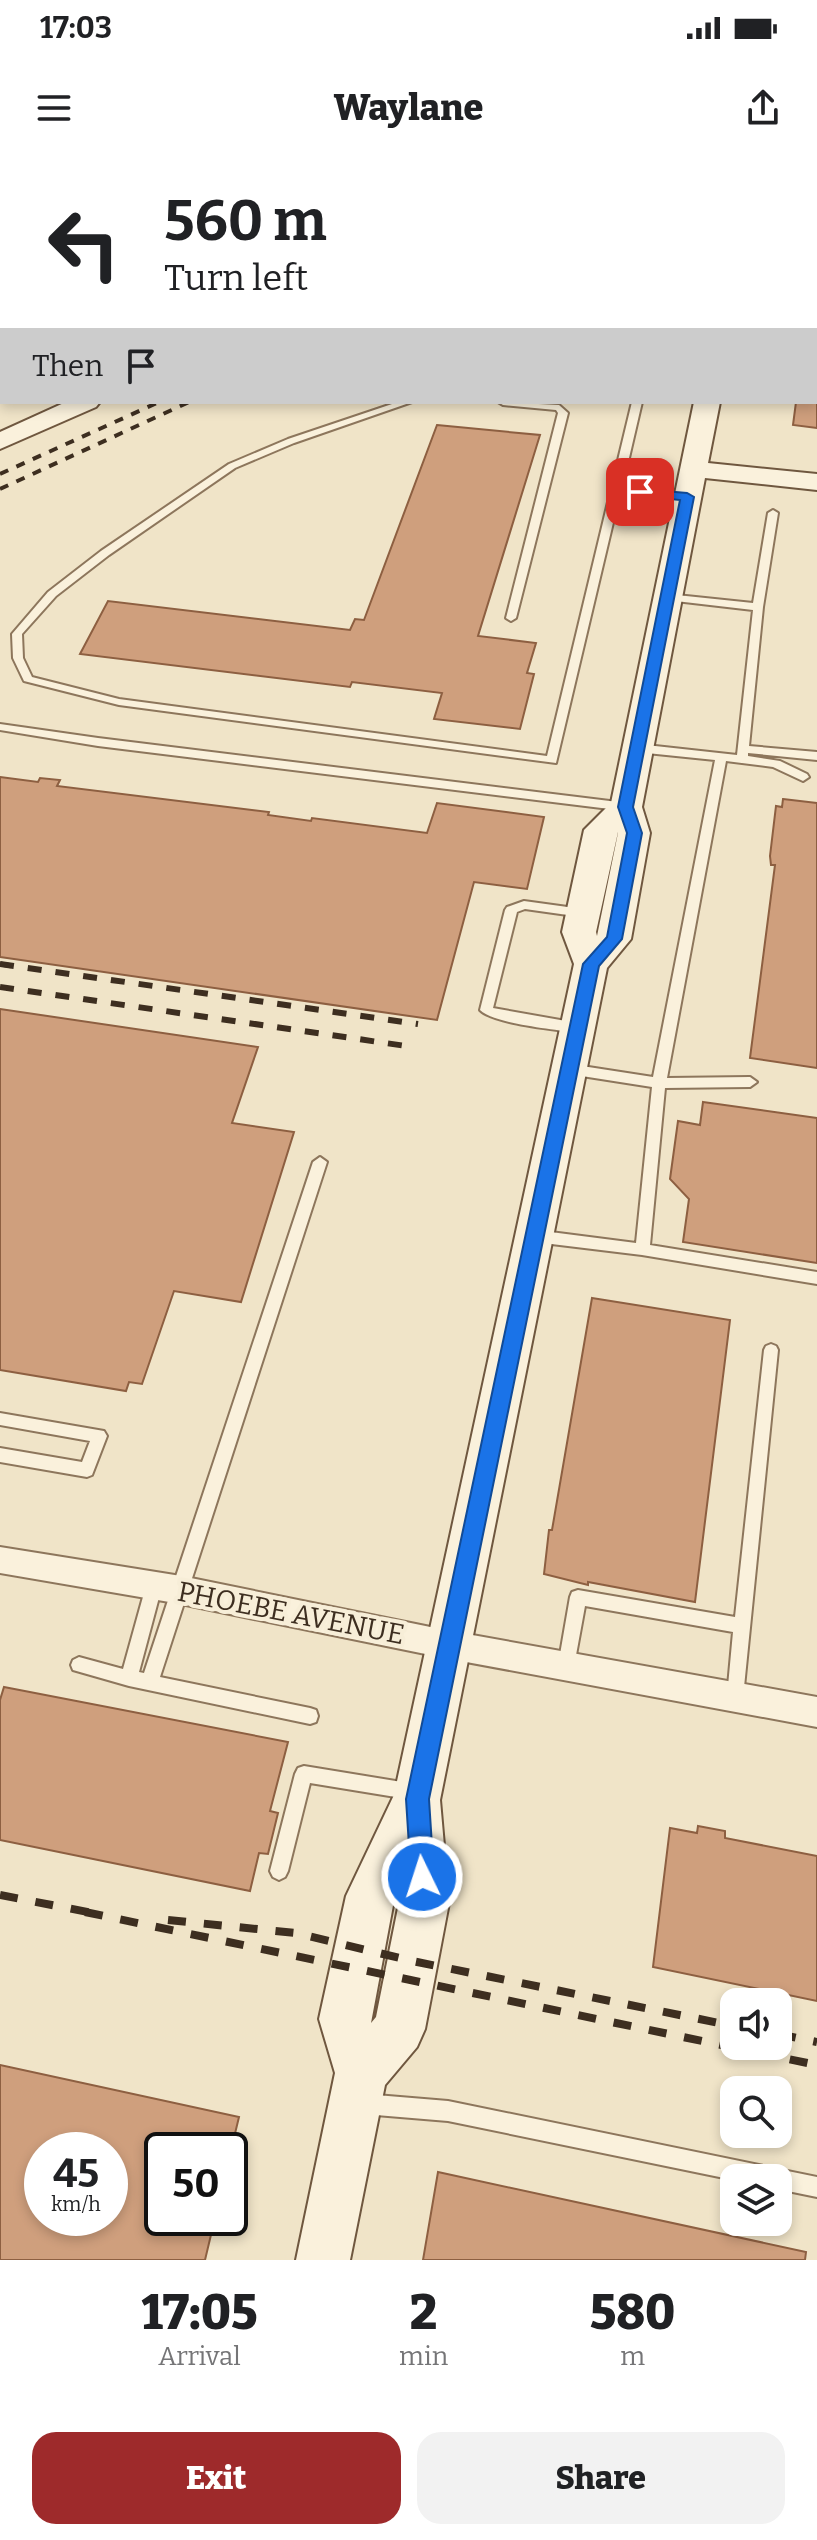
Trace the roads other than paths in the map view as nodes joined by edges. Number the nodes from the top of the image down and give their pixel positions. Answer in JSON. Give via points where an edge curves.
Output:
{"nodes":[{"id":1,"x":83,"y":404,"type":"edge"},
{"id":2,"x":401,"y":404,"type":"edge"},
{"id":3,"x":522,"y":404,"type":"edge"},
{"id":4,"x":637,"y":404,"type":"edge"},
{"id":5,"x":707,"y":404,"type":"edge"},
{"id":6,"x":0,"y":441,"type":"edge"},
{"id":7,"x":817,"y":482,"type":"edge"},
{"id":8,"x":690,"y":483,"type":"junction"},
{"id":9,"x":616,"y":490,"type":"junction"},
{"id":10,"x":773,"y":513,"type":"dead end"},
{"id":11,"x":667,"y":597,"type":"junction"},
{"id":12,"x":758,"y":607,"type":"junction"},
{"id":13,"x":511,"y":618,"type":"dead end"},
{"id":14,"x":0,"y":727,"type":"edge"},
{"id":15,"x":637,"y":748,"type":"junction"},
{"id":16,"x":743,"y":754,"type":"junction"},
{"id":17,"x":817,"y":756,"type":"edge"},
{"id":18,"x":721,"y":757,"type":"junction"},
{"id":19,"x":803,"y":777,"type":"dead end"},
{"id":20,"x":626,"y":807,"type":"junction"},
{"id":21,"x":583,"y":913,"type":"junction"},
{"id":22,"x":591,"y":964,"type":"junction"},
{"id":23,"x":577,"y":1028,"type":"junction"},
{"id":24,"x":569,"y":1069,"type":"junction"},
{"id":25,"x":750,"y":1082,"type":"dead end"},
{"id":26,"x":659,"y":1083,"type":"junction"},
{"id":27,"x":320,"y":1162,"type":"dead end"},
{"id":28,"x":535,"y":1236,"type":"junction"},
{"id":29,"x":642,"y":1249,"type":"junction"},
{"id":30,"x":817,"y":1278,"type":"edge"},
{"id":31,"x":771,"y":1350,"type":"dead end"},
{"id":32,"x":0,"y":1419,"type":"edge"},
{"id":33,"x":0,"y":1455,"type":"edge"},
{"id":34,"x":0,"y":1560,"type":"edge"},
{"id":35,"x":168,"y":1588,"type":"junction"},
{"id":36,"x":742,"y":1626,"type":"junction"},
{"id":37,"x":450,"y":1645,"type":"junction"},
{"id":38,"x":79,"y":1665,"type":"dead end"},
{"id":39,"x":566,"y":1666,"type":"junction"},
{"id":40,"x":129,"y":1678,"type":"junction"},
{"id":41,"x":150,"y":1682,"type":"junction"},
{"id":42,"x":735,"y":1697,"type":"junction"},
{"id":43,"x":817,"y":1712,"type":"edge"},
{"id":44,"x":310,"y":1716,"type":"dead end"},
{"id":45,"x":418,"y":1796,"type":"junction"},
{"id":46,"x":279,"y":1871,"type":"dead end"},
{"id":47,"x":358,"y":2088,"type":"junction"},
{"id":48,"x":720,"y":2168,"type":"edge"},
{"id":49,"x":792,"y":2182,"type":"edge"},
{"id":50,"x":817,"y":2187,"type":"edge"},
{"id":51,"x":323,"y":2260,"type":"edge"}],
"edges":[{"from":1,"to":6,"type":"main road"},
{"from":2,"to":9,"type":"lane","via":[[232,466],[105,553],[52,594],[17,634],[18,658],[28,679],[119,702],[552,760]]},
{"from":3,"to":13,"type":"lane","via":[[559,408],[563,413]]},
{"from":4,"to":9,"type":"lane"},
{"from":5,"to":8,"type":"main road"},
{"from":7,"to":8,"type":"main road"},
{"from":8,"to":9,"type":"lane"},
{"from":8,"to":11,"type":"main road"},
{"from":10,"to":12,"type":"lane"},
{"from":11,"to":12,"type":"lane"},
{"from":11,"to":15,"type":"main road"},
{"from":12,"to":16,"type":"lane"},
{"from":14,"to":20,"type":"lane"},
{"from":15,"to":18,"type":"lane"},
{"from":15,"to":20,"type":"main road"},
{"from":16,"to":17,"type":"lane"},
{"from":16,"to":18,"type":"lane"},
{"from":16,"to":19,"type":"lane"},
{"from":18,"to":26,"type":"lane"},
{"from":20,"to":21,"type":"main road","via":[[600,830]]},
{"from":20,"to":22,"type":"main road","via":[[634,833],[614,939]]},
{"from":21,"to":22,"type":"main road","via":[[579,932]]},
{"from":21,"to":23,"type":"lane","via":[[516,905],[486,1010]]},
{"from":22,"to":23,"type":"main road"},
{"from":23,"to":24,"type":"main road"},
{"from":24,"to":26,"type":"lane"},
{"from":24,"to":28,"type":"main road"},
{"from":25,"to":26,"type":"lane"},
{"from":26,"to":29,"type":"lane"},
{"from":27,"to":35,"type":"lane"},
{"from":28,"to":29,"type":"lane"},
{"from":28,"to":37,"type":"main road"},
{"from":29,"to":30,"type":"lane"},
{"from":31,"to":36,"type":"lane"},
{"from":32,"to":33,"type":"lane","via":[[99,1436],[87,1470]]},
{"from":34,"to":35,"type":"street","name":"PHOEBE AVENUE"},
{"from":35,"to":37,"type":"street","name":"PHOEBE AVENUE"},
{"from":35,"to":40,"type":"lane"},
{"from":35,"to":41,"type":"lane"},
{"from":36,"to":39,"type":"lane","via":[[578,1597]]},
{"from":36,"to":42,"type":"lane"},
{"from":37,"to":39,"type":"street","name":"PHOEBE AVENUE"},
{"from":37,"to":45,"type":"main road"},
{"from":38,"to":40,"type":"lane"},
{"from":39,"to":42,"type":"street","name":"PHOEBE AVENUE"},
{"from":40,"to":41,"type":"lane"},
{"from":41,"to":44,"type":"lane"},
{"from":42,"to":43,"type":"street","name":"PHOEBE AVENUE"},
{"from":45,"to":46,"type":"lane","via":[[304,1774]]},
{"from":45,"to":47,"type":"main road","via":[[424,1903],[399,2029]]},
{"from":47,"to":48,"type":"lane"},
{"from":47,"to":51,"type":"main road"},
{"from":49,"to":50,"type":"lane"}]}
